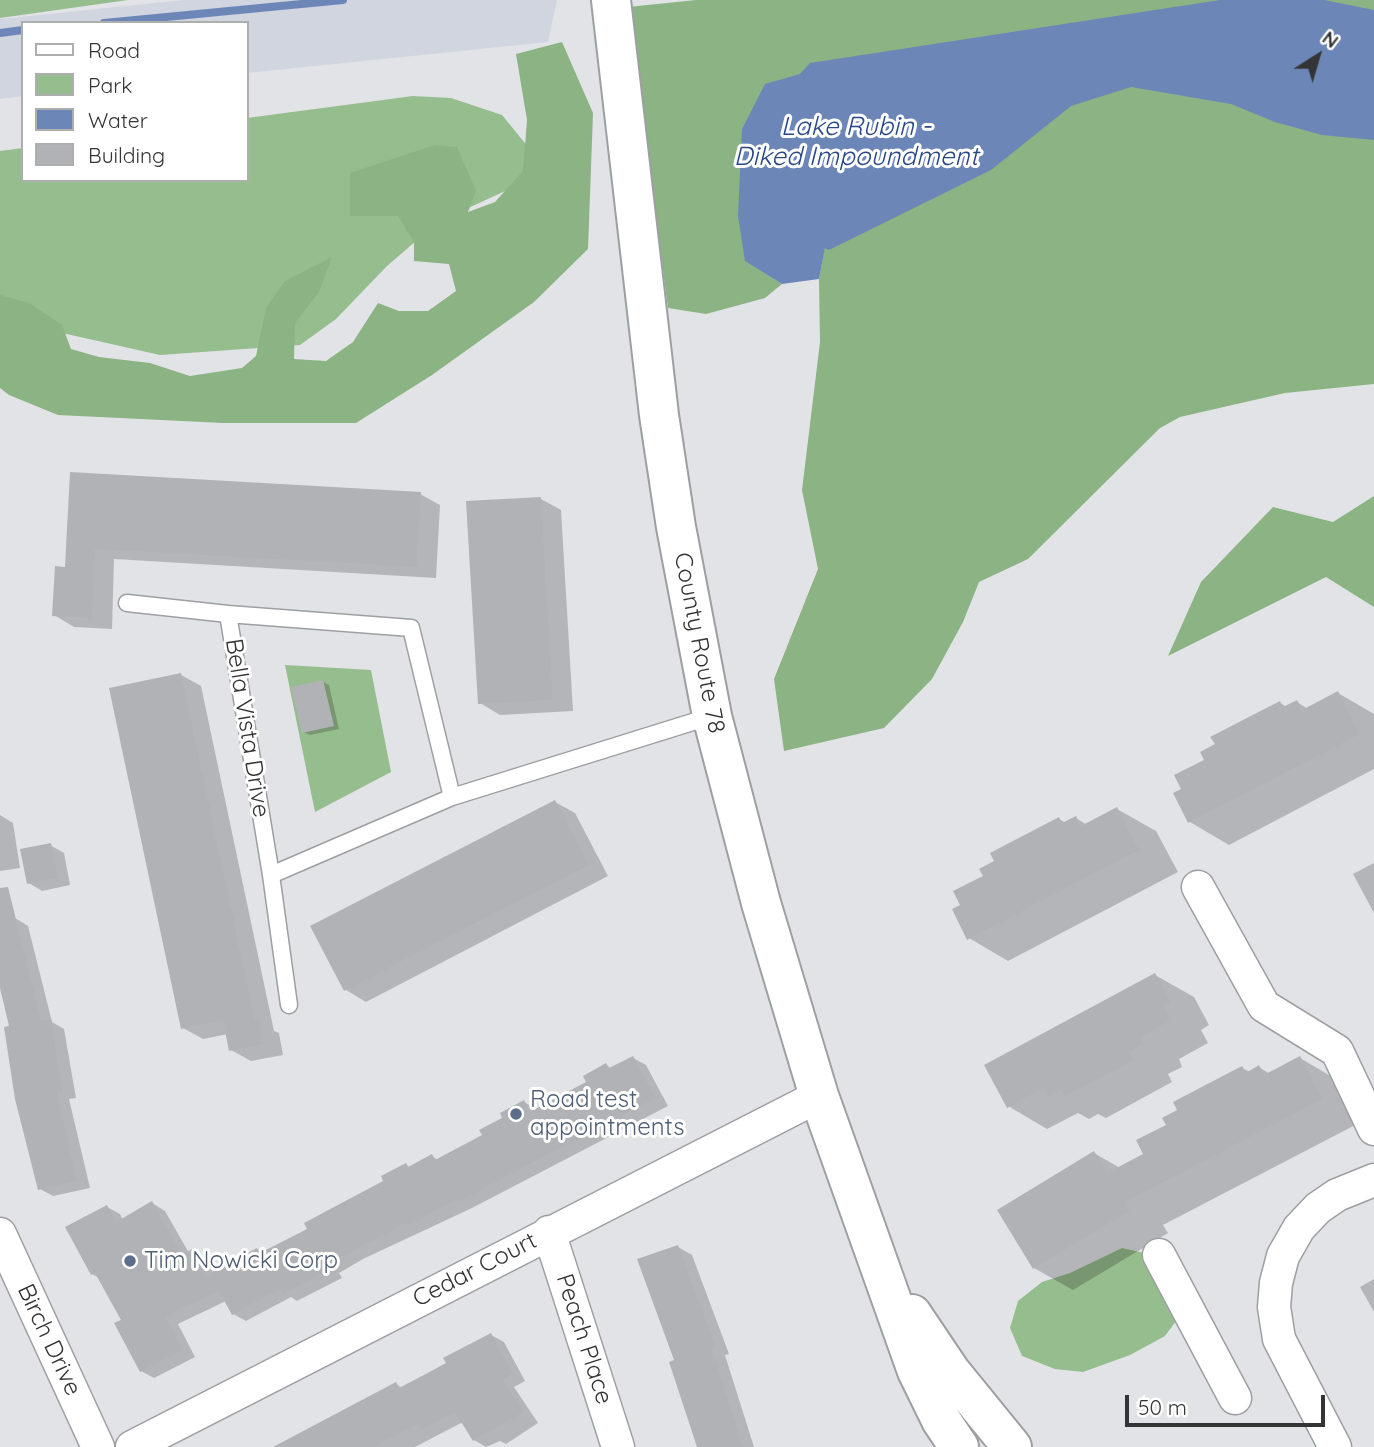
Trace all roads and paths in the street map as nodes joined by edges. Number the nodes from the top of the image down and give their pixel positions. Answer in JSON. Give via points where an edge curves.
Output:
{"nodes":[{"id":1,"x":611,"y":0,"type":"edge"},
{"id":2,"x":127,"y":603,"type":"dead end"},
{"id":3,"x":228,"y":614,"type":"junction"},
{"id":4,"x":712,"y":716,"type":"junction"},
{"id":5,"x":452,"y":797,"type":"junction"},
{"id":6,"x":271,"y":875,"type":"junction"},
{"id":7,"x":1198,"y":887,"type":"dead end"},
{"id":8,"x":289,"y":1005,"type":"dead end"},
{"id":9,"x":819,"y":1096,"type":"junction"},
{"id":10,"x":1374,"y":1129,"type":"edge"},
{"id":11,"x":1374,"y":1180,"type":"edge"},
{"id":12,"x":550,"y":1232,"type":"junction"},
{"id":13,"x":0,"y":1234,"type":"edge"},
{"id":14,"x":1159,"y":1255,"type":"dead end"},
{"id":15,"x":882,"y":1265,"type":"junction"},
{"id":16,"x":1236,"y":1398,"type":"dead end"},
{"id":17,"x":98,"y":1447,"type":"edge"},
{"id":18,"x":132,"y":1447,"type":"edge"},
{"id":19,"x":618,"y":1447,"type":"edge"},
{"id":20,"x":959,"y":1447,"type":"edge"},
{"id":21,"x":1012,"y":1447,"type":"edge"},
{"id":22,"x":1335,"y":1447,"type":"edge"}],
"edges":[{"from":1,"to":4,"type":"street","name":"County Route 78","via":[[659,415]]},
{"from":2,"to":3,"type":"lane"},
{"from":3,"to":5,"type":"lane","name":"Bella Vista Drive","via":[[411,628]]},
{"from":3,"to":6,"type":"lane","name":"Bella Vista Drive"},
{"from":4,"to":5,"type":"lane"},
{"from":4,"to":9,"type":"street","name":"County Route 78","via":[[761,903]]},
{"from":5,"to":6,"type":"lane"},
{"from":6,"to":8,"type":"lane","name":"Bella Vista Drive"},
{"from":7,"to":10,"type":"street","via":[[1264,1006],[1337,1051]]},
{"from":9,"to":12,"type":"street","name":"Cedar Court"},
{"from":9,"to":15,"type":"street","name":"County Route 78"},
{"from":11,"to":22,"type":"street","via":[[1318,1208],[1299,1228],[1283,1256],[1276,1283],[1279,1339]]},
{"from":12,"to":18,"type":"street","name":"Cedar Court"},
{"from":12,"to":19,"type":"street","name":"Peach Place"},
{"from":13,"to":17,"type":"street","name":"Birch Drive"},
{"from":14,"to":16,"type":"street"},
{"from":15,"to":20,"type":"street","name":"County Route 78","via":[[917,1371]]},
{"from":15,"to":21,"type":"street","name":"County Route 78","via":[[921,1331]]}]}
